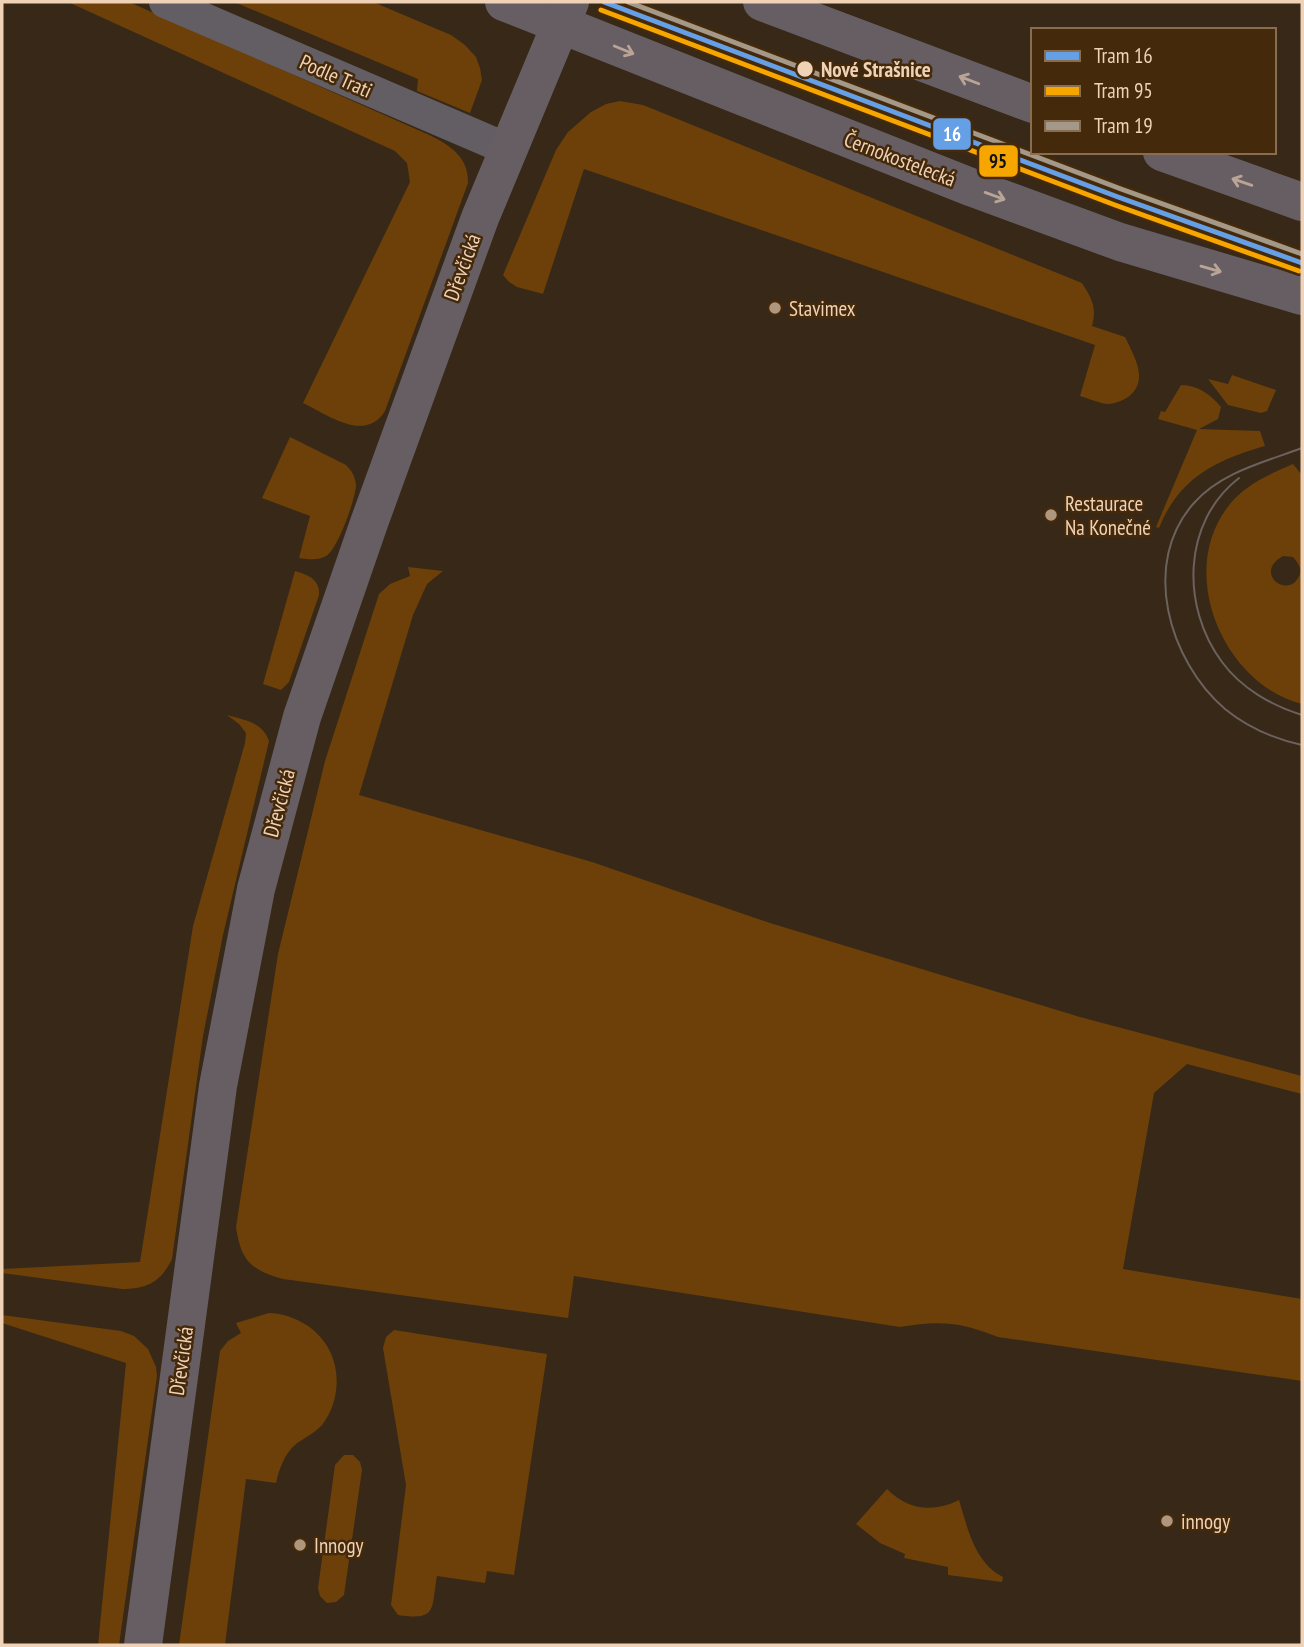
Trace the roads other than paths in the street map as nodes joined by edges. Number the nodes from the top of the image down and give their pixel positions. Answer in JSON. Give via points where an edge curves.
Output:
{"nodes":[{"id":1,"x":165,"y":2,"type":"edge"},
{"id":2,"x":504,"y":2,"type":"edge"},
{"id":3,"x":762,"y":2,"type":"edge"},
{"id":4,"x":565,"y":13,"type":"edge"},
{"id":5,"x":1031,"y":103,"type":"edge"},
{"id":6,"x":507,"y":149,"type":"junction"},
{"id":7,"x":1168,"y":154,"type":"edge"},
{"id":8,"x":1302,"y":202,"type":"edge"},
{"id":9,"x":1302,"y":296,"type":"edge"},
{"id":10,"x":143,"y":1645,"type":"edge"}],
"edges":[{"from":1,"to":6,"type":"street","name":"Podle Trati"},
{"from":2,"to":4,"type":"main road","name":"Černokostelecká"},
{"from":5,"to":3,"type":"main road","one_way":true},
{"from":4,"to":6,"type":"main road","name":"Dřevčická"},
{"from":4,"to":9,"type":"main road","name":"Černokostelecká","one_way":true,"via":[[986,193],[1120,242]]},
{"from":6,"to":10,"type":"main road","name":"Dřevčická","via":[[307,704],[256,890],[218,1086]]},
{"from":8,"to":7,"type":"main road","one_way":true}]}
